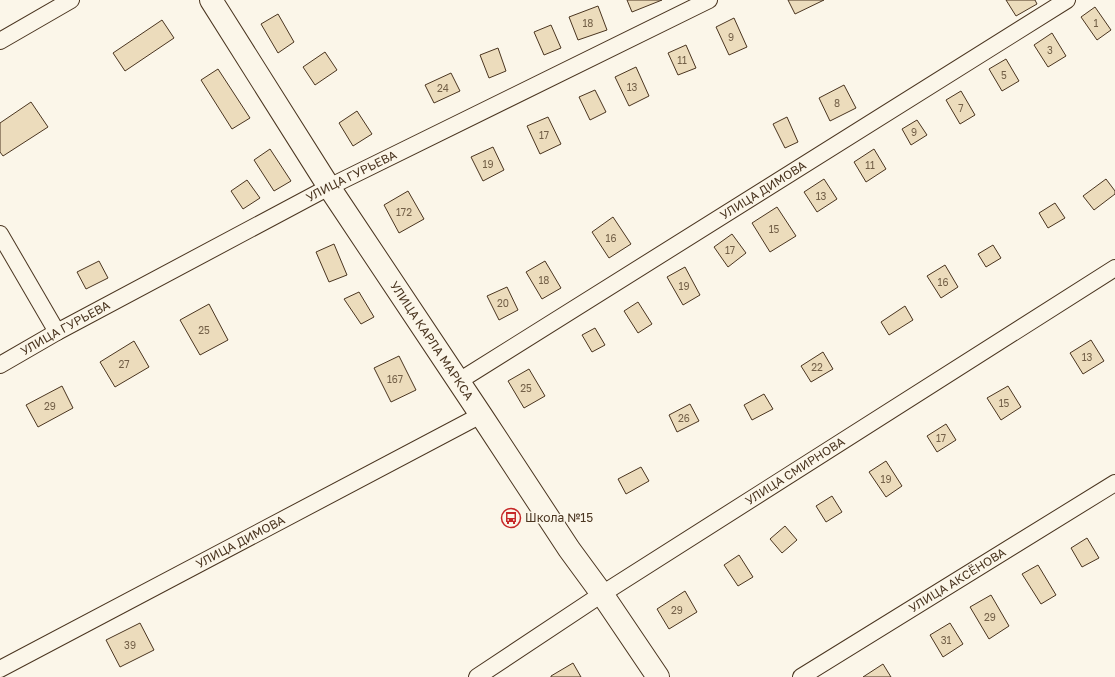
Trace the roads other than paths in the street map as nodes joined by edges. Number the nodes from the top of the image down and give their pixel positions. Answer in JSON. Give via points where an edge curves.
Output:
{"nodes":[{"id":1,"x":71,"y":0,"type":"edge"},
{"id":2,"x":211,"y":0,"type":"edge"},
{"id":3,"x":708,"y":0,"type":"edge"},
{"id":4,"x":1067,"y":0,"type":"edge"},
{"id":5,"x":0,"y":41,"type":"edge"},
{"id":6,"x":329,"y":187,"type":"junction"},
{"id":7,"x":0,"y":234,"type":"edge"},
{"id":8,"x":1115,"y":268,"type":"edge"},
{"id":9,"x":57,"y":332,"type":"junction"},
{"id":10,"x":0,"y":365,"type":"edge"},
{"id":11,"x":459,"y":381,"type":"junction"},
{"id":12,"x":482,"y":415,"type":"junction"},
{"id":13,"x":1115,"y":483,"type":"edge"},
{"id":14,"x":602,"y":594,"type":"junction"},
{"id":15,"x":0,"y":669,"type":"edge"},
{"id":16,"x":477,"y":677,"type":"edge"},
{"id":17,"x":658,"y":677,"type":"edge"},
{"id":18,"x":801,"y":677,"type":"edge"}],
"edges":[{"from":1,"to":5,"type":"street"},
{"from":2,"to":6,"type":"highway","name":"УЛИЦА КАРЛА МАРКСА"},
{"from":3,"to":6,"type":"street","name":"УЛИЦА ГУРЬЕВА"},
{"from":4,"to":11,"type":"street","name":"УЛИЦА ДИМОВА"},
{"from":6,"to":9,"type":"street","name":"УЛИЦА ГУРЬЕВА"},
{"from":6,"to":11,"type":"highway","name":"УЛИЦА КАРЛА МАРКСА"},
{"from":7,"to":9,"type":"street"},
{"from":8,"to":14,"type":"street","name":"УЛИЦА СМИРНОВА"},
{"from":9,"to":10,"type":"street","name":"УЛИЦА ГУРЬЕВА"},
{"from":11,"to":12,"type":"highway","name":"УЛИЦА КАРЛА МАРКСА"},
{"from":12,"to":14,"type":"highway","name":"УЛИЦА КАРЛА МАРКСА"},
{"from":12,"to":15,"type":"street","name":"УЛИЦА ДИМОВА"},
{"from":13,"to":18,"type":"street","name":"УЛИЦА АКСЁНОВА"},
{"from":14,"to":16,"type":"street","name":"УЛИЦА СМИРНОВА"},
{"from":14,"to":17,"type":"highway","name":"УЛИЦА КАРЛА МАРКСА"}]}
